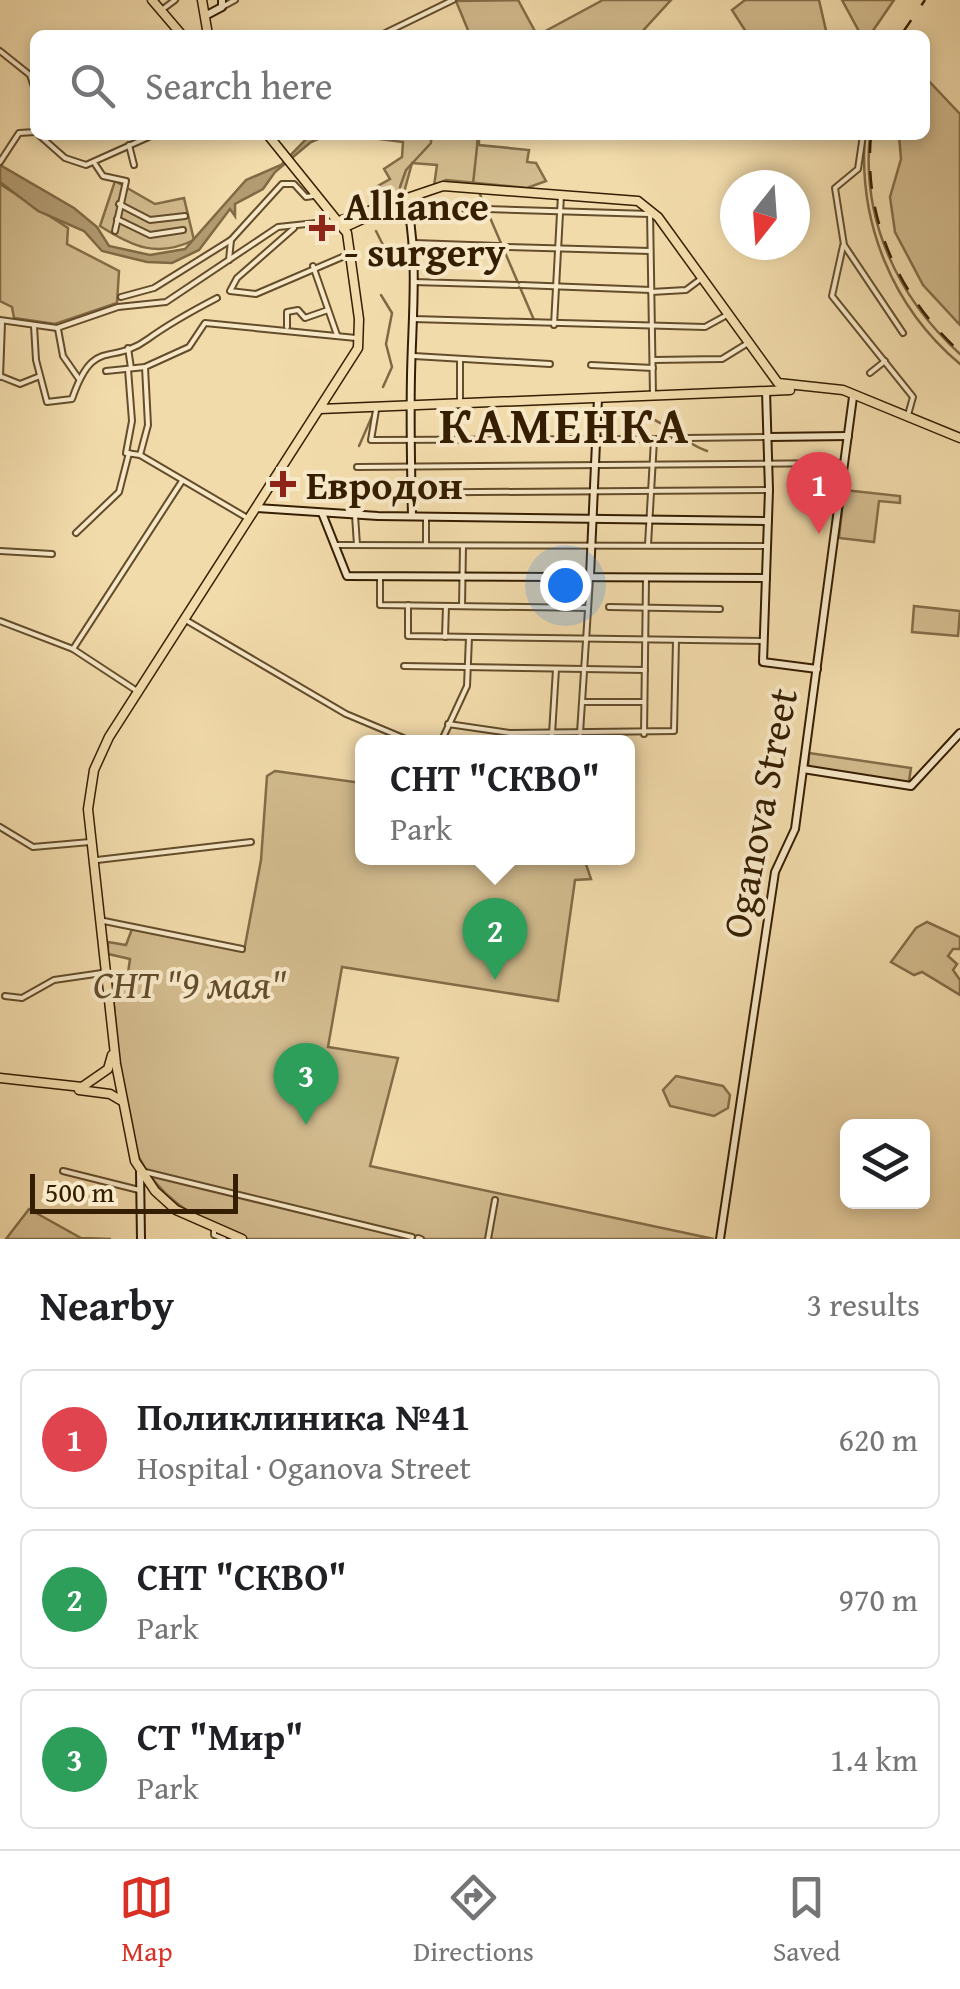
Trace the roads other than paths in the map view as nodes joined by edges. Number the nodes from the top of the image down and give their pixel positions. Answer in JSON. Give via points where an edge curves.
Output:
{"nodes":[{"id":1,"x":152,"y":0,"type":"edge"},
{"id":2,"x":175,"y":0,"type":"edge"},
{"id":3,"x":202,"y":0,"type":"edge"},
{"id":4,"x":235,"y":0,"type":"edge"},
{"id":5,"x":453,"y":0,"type":"edge"},
{"id":6,"x":222,"y":4,"type":"edge"},
{"id":7,"x":161,"y":10,"type":"junction"},
{"id":8,"x":205,"y":16,"type":"junction"},
{"id":9,"x":178,"y":30,"type":"edge"},
{"id":10,"x":207,"y":30,"type":"edge"},
{"id":11,"x":391,"y":30,"type":"edge"},
{"id":12,"x":0,"y":51,"type":"edge"},
{"id":13,"x":30,"y":75,"type":"edge"},
{"id":14,"x":30,"y":133,"type":"edge"},
{"id":15,"x":44,"y":140,"type":"edge"},
{"id":16,"x":140,"y":140,"type":"edge"},
{"id":17,"x":271,"y":140,"type":"edge"},
{"id":18,"x":861,"y":140,"type":"edge"},
{"id":19,"x":129,"y":144,"type":"junction"},
{"id":20,"x":0,"y":162,"type":"edge"},
{"id":21,"x":95,"y":164,"type":"junction"},
{"id":22,"x":134,"y":164,"type":"dead end"},
{"id":23,"x":299,"y":175,"type":"junction"},
{"id":24,"x":313,"y":196,"type":"junction"},
{"id":25,"x":562,"y":196,"type":"junction"},
{"id":26,"x":407,"y":202,"type":"junction"},
{"id":27,"x":119,"y":204,"type":"junction"},
{"id":28,"x":649,"y":209,"type":"junction"},
{"id":29,"x":560,"y":212,"type":"junction"},
{"id":30,"x":372,"y":213,"type":"junction"},
{"id":31,"x":185,"y":216,"type":"dead end"},
{"id":32,"x":116,"y":219,"type":"junction"},
{"id":33,"x":340,"y":225,"type":"junction"},
{"id":34,"x":294,"y":228,"type":"junction"},
{"id":35,"x":183,"y":230,"type":"dead end"},
{"id":36,"x":115,"y":231,"type":"dead end"},
{"id":37,"x":231,"y":240,"type":"junction"},
{"id":38,"x":413,"y":243,"type":"junction"},
{"id":39,"x":844,"y":245,"type":"junction"},
{"id":40,"x":558,"y":248,"type":"junction"},
{"id":41,"x":650,"y":251,"type":"junction"},
{"id":42,"x":347,"y":254,"type":"junction"},
{"id":43,"x":229,"y":261,"type":"junction"},
{"id":44,"x":313,"y":266,"type":"junction"},
{"id":45,"x":702,"y":278,"type":"junction"},
{"id":46,"x":413,"y":282,"type":"junction"},
{"id":47,"x":556,"y":286,"type":"junction"},
{"id":48,"x":651,"y":291,"type":"junction"},
{"id":49,"x":121,"y":297,"type":"dead end"},
{"id":50,"x":217,"y":298,"type":"dead end"},
{"id":51,"x":206,"y":304,"type":"junction"},
{"id":52,"x":328,"y":310,"type":"junction"},
{"id":53,"x":728,"y":315,"type":"junction"},
{"id":54,"x":413,"y":319,"type":"junction"},
{"id":55,"x":1,"y":320,"type":"edge"},
{"id":56,"x":212,"y":320,"type":"junction"},
{"id":57,"x":554,"y":325,"type":"junction"},
{"id":58,"x":34,"y":326,"type":"junction"},
{"id":59,"x":652,"y":327,"type":"junction"},
{"id":60,"x":57,"y":328,"type":"junction"},
{"id":61,"x":287,"y":330,"type":"junction"},
{"id":62,"x":903,"y":333,"type":"dead end"},
{"id":63,"x":337,"y":336,"type":"junction"},
{"id":64,"x":356,"y":338,"type":"junction"},
{"id":65,"x":748,"y":343,"type":"junction"},
{"id":66,"x":128,"y":346,"type":"junction"},
{"id":67,"x":414,"y":356,"type":"junction"},
{"id":68,"x":460,"y":359,"type":"junction"},
{"id":69,"x":653,"y":360,"type":"junction"},
{"id":70,"x":884,"y":360,"type":"junction"},
{"id":71,"x":550,"y":364,"type":"dead end"},
{"id":72,"x":591,"y":364,"type":"dead end"},
{"id":73,"x":145,"y":367,"type":"junction"},
{"id":74,"x":130,"y":368,"type":"junction"},
{"id":75,"x":653,"y":368,"type":"junction"},
{"id":76,"x":106,"y":370,"type":"dead end"},
{"id":77,"x":870,"y":373,"type":"dead end"},
{"id":78,"x":0,"y":376,"type":"edge"},
{"id":79,"x":40,"y":376,"type":"junction"},
{"id":80,"x":770,"y":376,"type":"junction"},
{"id":81,"x":79,"y":379,"type":"junction"},
{"id":82,"x":768,"y":391,"type":"junction"},
{"id":83,"x":330,"y":393,"type":"junction"},
{"id":84,"x":653,"y":396,"type":"junction"},
{"id":85,"x":853,"y":396,"type":"junction"},
{"id":86,"x":598,"y":398,"type":"junction"},
{"id":87,"x":460,"y":403,"type":"junction"},
{"id":88,"x":412,"y":405,"type":"junction"},
{"id":89,"x":376,"y":406,"type":"junction"},
{"id":90,"x":342,"y":407,"type":"junction"},
{"id":91,"x":320,"y":410,"type":"junction"},
{"id":92,"x":906,"y":421,"type":"junction"},
{"id":93,"x":768,"y":436,"type":"junction"},
{"id":94,"x":848,"y":436,"type":"junction"},
{"id":95,"x":670,"y":438,"type":"dead end"},
{"id":96,"x":685,"y":438,"type":"dead end"},
{"id":97,"x":654,"y":439,"type":"junction"},
{"id":98,"x":598,"y":440,"type":"junction"},
{"id":99,"x":960,"y":440,"type":"edge"},
{"id":100,"x":411,"y":441,"type":"junction"},
{"id":101,"x":128,"y":453,"type":"junction"},
{"id":102,"x":140,"y":456,"type":"junction"},
{"id":103,"x":844,"y":463,"type":"junction"},
{"id":104,"x":597,"y":464,"type":"junction"},
{"id":105,"x":769,"y":464,"type":"junction"},
{"id":106,"x":652,"y":465,"type":"junction"},
{"id":107,"x":411,"y":466,"type":"junction"},
{"id":108,"x":357,"y":467,"type":"dead end"},
{"id":109,"x":182,"y":480,"type":"junction"},
{"id":110,"x":596,"y":488,"type":"junction"},
{"id":111,"x":650,"y":489,"type":"junction"},
{"id":112,"x":769,"y":490,"type":"junction"},
{"id":113,"x":412,"y":491,"type":"junction"},
{"id":114,"x":354,"y":493,"type":"dead end"},
{"id":115,"x":255,"y":507,"type":"junction"},
{"id":116,"x":322,"y":513,"type":"junction"},
{"id":117,"x":355,"y":515,"type":"junction"},
{"id":118,"x":412,"y":516,"type":"junction"},
{"id":119,"x":426,"y":516,"type":"junction"},
{"id":120,"x":247,"y":518,"type":"junction"},
{"id":121,"x":594,"y":518,"type":"junction"},
{"id":122,"x":649,"y":519,"type":"junction"},
{"id":123,"x":768,"y":521,"type":"junction"},
{"id":124,"x":76,"y":534,"type":"dead end"},
{"id":125,"x":358,"y":544,"type":"junction"},
{"id":126,"x":426,"y":544,"type":"junction"},
{"id":127,"x":463,"y":544,"type":"junction"},
{"id":128,"x":592,"y":544,"type":"junction"},
{"id":129,"x":332,"y":545,"type":"junction"},
{"id":130,"x":648,"y":545,"type":"junction"},
{"id":131,"x":767,"y":546,"type":"junction"},
{"id":132,"x":0,"y":551,"type":"edge"},
{"id":133,"x":52,"y":554,"type":"dead end"},
{"id":134,"x":462,"y":575,"type":"junction"},
{"id":135,"x":380,"y":576,"type":"junction"},
{"id":136,"x":590,"y":576,"type":"junction"},
{"id":137,"x":646,"y":577,"type":"junction"},
{"id":138,"x":766,"y":578,"type":"junction"},
{"id":139,"x":370,"y":590,"type":"dead end"},
{"id":140,"x":380,"y":590,"type":"junction"},
{"id":141,"x":408,"y":605,"type":"junction"},
{"id":142,"x":446,"y":606,"type":"junction"},
{"id":143,"x":462,"y":606,"type":"junction"},
{"id":144,"x":588,"y":608,"type":"junction"},
{"id":145,"x":608,"y":608,"type":"dead end"},
{"id":146,"x":646,"y":608,"type":"junction"},
{"id":147,"x":720,"y":609,"type":"dead end"},
{"id":148,"x":184,"y":618,"type":"junction"},
{"id":149,"x":0,"y":620,"type":"edge"},
{"id":150,"x":445,"y":637,"type":"junction"},
{"id":151,"x":469,"y":637,"type":"junction"},
{"id":152,"x":587,"y":638,"type":"junction"},
{"id":153,"x":645,"y":640,"type":"junction"},
{"id":154,"x":676,"y":640,"type":"junction"},
{"id":155,"x":764,"y":641,"type":"junction"},
{"id":156,"x":72,"y":649,"type":"junction"},
{"id":157,"x":404,"y":666,"type":"dead end"},
{"id":158,"x":468,"y":668,"type":"junction"},
{"id":159,"x":556,"y":669,"type":"junction"},
{"id":160,"x":585,"y":670,"type":"junction"},
{"id":161,"x":645,"y":670,"type":"junction"},
{"id":162,"x":817,"y":670,"type":"junction"},
{"id":163,"x":137,"y":691,"type":"junction"},
{"id":164,"x":583,"y":702,"type":"junction"},
{"id":165,"x":644,"y":702,"type":"junction"},
{"id":166,"x":448,"y":724,"type":"junction"},
{"id":167,"x":960,"y":733,"type":"edge"},
{"id":168,"x":552,"y":734,"type":"junction"},
{"id":169,"x":580,"y":734,"type":"junction"},
{"id":170,"x":644,"y":734,"type":"junction"},
{"id":171,"x":396,"y":735,"type":"edge"},
{"id":172,"x":443,"y":735,"type":"edge"},
{"id":173,"x":803,"y":769,"type":"junction"},
{"id":174,"x":0,"y":827,"type":"edge"},
{"id":175,"x":88,"y":842,"type":"junction"},
{"id":176,"x":250,"y":842,"type":"dead end"},
{"id":177,"x":92,"y":861,"type":"junction"},
{"id":178,"x":99,"y":921,"type":"junction"},
{"id":179,"x":242,"y":949,"type":"dead end"},
{"id":180,"x":102,"y":973,"type":"junction"},
{"id":181,"x":4,"y":996,"type":"dead end"},
{"id":182,"x":104,"y":1072,"type":"junction"},
{"id":183,"x":0,"y":1080,"type":"edge"},
{"id":184,"x":94,"y":1080,"type":"junction"},
{"id":185,"x":118,"y":1080,"type":"junction"},
{"id":186,"x":98,"y":1093,"type":"junction"},
{"id":187,"x":110,"y":1094,"type":"junction"},
{"id":188,"x":122,"y":1101,"type":"junction"},
{"id":189,"x":140,"y":1171,"type":"junction"},
{"id":190,"x":63,"y":1172,"type":"dead end"},
{"id":191,"x":139,"y":1190,"type":"junction"},
{"id":192,"x":495,"y":1200,"type":"dead end"},
{"id":193,"x":214,"y":1229,"type":"junction"},
{"id":194,"x":417,"y":1238,"type":"edge"},
{"id":195,"x":141,"y":1239,"type":"edge"},
{"id":196,"x":224,"y":1239,"type":"edge"},
{"id":197,"x":242,"y":1239,"type":"edge"},
{"id":198,"x":488,"y":1239,"type":"edge"},
{"id":199,"x":720,"y":1239,"type":"edge"}],
"edges":[{"from":1,"to":7,"type":"main road"},
{"from":2,"to":7,"type":"street"},
{"from":3,"to":8,"type":"main road"},
{"from":4,"to":6,"type":"street"},
{"from":5,"to":11,"type":"street"},
{"from":6,"to":8,"type":"street"},
{"from":7,"to":9,"type":"main road"},
{"from":8,"to":10,"type":"main road"},
{"from":12,"to":13,"type":"street"},
{"from":14,"to":20,"type":"street","via":[[19,132]]},
{"from":15,"to":21,"type":"street","via":[[64,158]]},
{"from":16,"to":19,"type":"street"},
{"from":17,"to":23,"type":"main road"},
{"from":18,"to":39,"type":"street","via":[[858,169],[834,188]]},
{"from":19,"to":21,"type":"street"},
{"from":19,"to":22,"type":"street"},
{"from":21,"to":27,"type":"street","via":[[102,176],[126,181]]},
{"from":23,"to":24,"type":"main road"},
{"from":23,"to":33,"type":"main road"},
{"from":24,"to":33,"type":"main road"},
{"from":24,"to":37,"type":"street","via":[[282,184]]},
{"from":25,"to":26,"type":"main road","via":[[452,186]]},
{"from":25,"to":28,"type":"main road"},
{"from":25,"to":29,"type":"street"},
{"from":26,"to":29,"type":"street"},
{"from":26,"to":30,"type":"main road"},
{"from":26,"to":38,"type":"street"},
{"from":27,"to":31,"type":"street","via":[[150,220]]},
{"from":27,"to":32,"type":"street"},
{"from":28,"to":29,"type":"street"},
{"from":28,"to":41,"type":"street"},
{"from":28,"to":45,"type":"main road"},
{"from":29,"to":40,"type":"street"},
{"from":30,"to":33,"type":"main road"},
{"from":30,"to":33,"type":"main road"},
{"from":32,"to":35,"type":"street","via":[[150,235]]},
{"from":32,"to":36,"type":"street"},
{"from":33,"to":34,"type":"street"},
{"from":33,"to":42,"type":"main road"},
{"from":33,"to":83,"type":"main road","via":[[359,339]]},
{"from":34,"to":43,"type":"street","via":[[278,227]]},
{"from":34,"to":44,"type":"street","via":[[230,291],[256,294]]},
{"from":37,"to":43,"type":"street"},
{"from":37,"to":49,"type":"street","via":[[154,288]]},
{"from":38,"to":40,"type":"street"},
{"from":38,"to":46,"type":"street"},
{"from":39,"to":62,"type":"street"},
{"from":39,"to":70,"type":"street","via":[[832,296]]},
{"from":40,"to":41,"type":"street"},
{"from":40,"to":47,"type":"street"},
{"from":41,"to":48,"type":"street"},
{"from":42,"to":44,"type":"street"},
{"from":42,"to":64,"type":"main road"},
{"from":43,"to":60,"type":"street","via":[[166,302],[118,306]]},
{"from":44,"to":52,"type":"street"},
{"from":45,"to":48,"type":"street","via":[[686,290]]},
{"from":45,"to":53,"type":"main road"},
{"from":46,"to":47,"type":"street"},
{"from":46,"to":54,"type":"street"},
{"from":47,"to":48,"type":"street"},
{"from":47,"to":57,"type":"street"},
{"from":48,"to":59,"type":"street"},
{"from":50,"to":51,"type":"street"},
{"from":51,"to":56,"type":"street"},
{"from":51,"to":66,"type":"street"},
{"from":52,"to":61,"type":"street","via":[[306,318],[298,310],[287,312]]},
{"from":52,"to":63,"type":"street"},
{"from":53,"to":59,"type":"street","via":[[705,327]]},
{"from":53,"to":65,"type":"main road"},
{"from":54,"to":57,"type":"street"},
{"from":54,"to":67,"type":"street"},
{"from":55,"to":58,"type":"street"},
{"from":55,"to":78,"type":"street"},
{"from":56,"to":61,"type":"street"},
{"from":56,"to":73,"type":"street","via":[[195,332],[189,347]]},
{"from":57,"to":59,"type":"street"},
{"from":58,"to":60,"type":"street"},
{"from":58,"to":79,"type":"street"},
{"from":59,"to":69,"type":"street"},
{"from":60,"to":81,"type":"street","via":[[67,366]]},
{"from":61,"to":63,"type":"street"},
{"from":63,"to":64,"type":"street"},
{"from":64,"to":83,"type":"main road"},
{"from":65,"to":69,"type":"street","via":[[722,359]]},
{"from":65,"to":80,"type":"main road"},
{"from":66,"to":74,"type":"street"},
{"from":66,"to":81,"type":"street","via":[[98,356]]},
{"from":67,"to":68,"type":"street"},
{"from":67,"to":88,"type":"street"},
{"from":68,"to":71,"type":"street"},
{"from":68,"to":87,"type":"street"},
{"from":69,"to":75,"type":"street"},
{"from":70,"to":77,"type":"street"},
{"from":70,"to":92,"type":"street","via":[[913,397]]},
{"from":72,"to":75,"type":"street"},
{"from":73,"to":74,"type":"street"},
{"from":73,"to":102,"type":"street","via":[[148,425]]},
{"from":74,"to":76,"type":"street"},
{"from":74,"to":101,"type":"street"},
{"from":75,"to":84,"type":"street"},
{"from":78,"to":79,"type":"street","via":[[20,384]]},
{"from":79,"to":81,"type":"street","via":[[48,402],[72,399]]},
{"from":80,"to":82,"type":"main road"},
{"from":80,"to":85,"type":"main road","via":[[792,387],[836,388]]},
{"from":82,"to":84,"type":"main road"},
{"from":82,"to":85,"type":"main road"},
{"from":82,"to":93,"type":"street"},
{"from":83,"to":90,"type":"main road"},
{"from":83,"to":91,"type":"main road"},
{"from":83,"to":115,"type":"main road"},
{"from":84,"to":86,"type":"main road"},
{"from":85,"to":92,"type":"main road"},
{"from":85,"to":94,"type":"street","name":"Oganova Street"},
{"from":86,"to":87,"type":"main road"},
{"from":86,"to":98,"type":"street"},
{"from":87,"to":88,"type":"main road"},
{"from":88,"to":89,"type":"main road"},
{"from":88,"to":100,"type":"street"},
{"from":89,"to":90,"type":"main road"},
{"from":89,"to":100,"type":"street","via":[[371,440]]},
{"from":90,"to":91,"type":"main road"},
{"from":91,"to":115,"type":"main road"},
{"from":92,"to":99,"type":"main road"},
{"from":93,"to":94,"type":"street"},
{"from":93,"to":96,"type":"street"},
{"from":93,"to":105,"type":"street"},
{"from":94,"to":103,"type":"street","name":"Oganova Street"},
{"from":95,"to":97,"type":"street"},
{"from":97,"to":98,"type":"street"},
{"from":97,"to":106,"type":"street"},
{"from":98,"to":100,"type":"street"},
{"from":98,"to":104,"type":"street"},
{"from":100,"to":107,"type":"street"},
{"from":101,"to":102,"type":"street"},
{"from":101,"to":124,"type":"street","via":[[119,492]]},
{"from":102,"to":109,"type":"street"},
{"from":103,"to":105,"type":"street"},
{"from":103,"to":162,"type":"street","name":"Oganova Street"},
{"from":104,"to":106,"type":"street"},
{"from":104,"to":107,"type":"street"},
{"from":104,"to":110,"type":"street"},
{"from":105,"to":106,"type":"street"},
{"from":105,"to":112,"type":"street"},
{"from":106,"to":111,"type":"street"},
{"from":107,"to":108,"type":"street"},
{"from":107,"to":113,"type":"street"},
{"from":109,"to":120,"type":"street"},
{"from":109,"to":156,"type":"street"},
{"from":110,"to":111,"type":"street"},
{"from":110,"to":113,"type":"street"},
{"from":110,"to":121,"type":"street"},
{"from":111,"to":112,"type":"street"},
{"from":111,"to":122,"type":"street"},
{"from":112,"to":123,"type":"street"},
{"from":113,"to":114,"type":"street"},
{"from":113,"to":118,"type":"street"},
{"from":115,"to":116,"type":"street"},
{"from":115,"to":120,"type":"main road"},
{"from":116,"to":117,"type":"street"},
{"from":116,"to":129,"type":"street"},
{"from":117,"to":118,"type":"street"},
{"from":117,"to":125,"type":"street"},
{"from":118,"to":119,"type":"street"},
{"from":119,"to":121,"type":"street"},
{"from":119,"to":126,"type":"street"},
{"from":120,"to":148,"type":"main road"},
{"from":120,"to":163,"type":"main road"},
{"from":121,"to":122,"type":"street"},
{"from":121,"to":128,"type":"street"},
{"from":122,"to":123,"type":"street"},
{"from":122,"to":130,"type":"street"},
{"from":123,"to":131,"type":"street"},
{"from":125,"to":126,"type":"street"},
{"from":125,"to":129,"type":"street"},
{"from":126,"to":127,"type":"street"},
{"from":127,"to":128,"type":"street"},
{"from":127,"to":134,"type":"street"},
{"from":128,"to":130,"type":"street"},
{"from":128,"to":136,"type":"street"},
{"from":129,"to":135,"type":"street","via":[[348,576]]},
{"from":130,"to":131,"type":"street"},
{"from":131,"to":138,"type":"street"},
{"from":132,"to":133,"type":"street"},
{"from":134,"to":135,"type":"street"},
{"from":134,"to":136,"type":"street"},
{"from":134,"to":143,"type":"street"},
{"from":135,"to":140,"type":"street"},
{"from":136,"to":137,"type":"street"},
{"from":136,"to":144,"type":"street"},
{"from":137,"to":138,"type":"street"},
{"from":137,"to":146,"type":"street"},
{"from":138,"to":155,"type":"street"},
{"from":139,"to":140,"type":"street"},
{"from":140,"to":141,"type":"street","via":[[380,604]]},
{"from":141,"to":142,"type":"street"},
{"from":141,"to":150,"type":"street","via":[[408,636]]},
{"from":142,"to":143,"type":"street"},
{"from":142,"to":150,"type":"street"},
{"from":143,"to":144,"type":"street"},
{"from":144,"to":152,"type":"street"},
{"from":145,"to":146,"type":"street"},
{"from":146,"to":147,"type":"street"},
{"from":146,"to":153,"type":"street"},
{"from":148,"to":163,"type":"main road"},
{"from":148,"to":171,"type":"street","via":[[346,714]]},
{"from":149,"to":156,"type":"street"},
{"from":150,"to":151,"type":"street"},
{"from":151,"to":152,"type":"street"},
{"from":151,"to":158,"type":"street"},
{"from":152,"to":153,"type":"street"},
{"from":152,"to":160,"type":"street"},
{"from":153,"to":154,"type":"street"},
{"from":153,"to":161,"type":"street"},
{"from":154,"to":155,"type":"street"},
{"from":154,"to":170,"type":"street","via":[[674,731]]},
{"from":155,"to":162,"type":"street","via":[[763,662]]},
{"from":156,"to":163,"type":"street"},
{"from":157,"to":158,"type":"street"},
{"from":158,"to":159,"type":"street"},
{"from":158,"to":166,"type":"street","via":[[464,696]]},
{"from":159,"to":160,"type":"street"},
{"from":159,"to":168,"type":"street"},
{"from":160,"to":161,"type":"street"},
{"from":160,"to":164,"type":"street"},
{"from":161,"to":165,"type":"street"},
{"from":162,"to":173,"type":"street","name":"Oganova Street"},
{"from":163,"to":175,"type":"main road","via":[[91,769]]},
{"from":164,"to":165,"type":"street"},
{"from":164,"to":169,"type":"street"},
{"from":165,"to":170,"type":"street"},
{"from":166,"to":168,"type":"street"},
{"from":166,"to":172,"type":"street"},
{"from":167,"to":173,"type":"street","via":[[912,786]]},
{"from":168,"to":169,"type":"street"},
{"from":169,"to":170,"type":"street"},
{"from":173,"to":199,"type":"street","name":"Oganova Street","via":[[795,829],[770,900]]},
{"from":174,"to":175,"type":"street","via":[[34,846]]},
{"from":175,"to":177,"type":"main road"},
{"from":175,"to":180,"type":"main road"},
{"from":176,"to":177,"type":"street"},
{"from":177,"to":178,"type":"main road"},
{"from":178,"to":179,"type":"street"},
{"from":178,"to":185,"type":"main road"},
{"from":180,"to":181,"type":"street","via":[[54,980],[22,998]]},
{"from":180,"to":182,"type":"main road","via":[[113,1058]]},
{"from":182,"to":184,"type":"main road"},
{"from":182,"to":185,"type":"main road"},
{"from":183,"to":184,"type":"main road","via":[[82,1087]]},
{"from":183,"to":186,"type":"main road"},
{"from":184,"to":186,"type":"main road"},
{"from":185,"to":187,"type":"main road"},
{"from":185,"to":188,"type":"main road"},
{"from":186,"to":187,"type":"main road"},
{"from":187,"to":188,"type":"main road"},
{"from":188,"to":189,"type":"main road"},
{"from":189,"to":191,"type":"street"},
{"from":189,"to":193,"type":"main road","via":[[176,1210]]},
{"from":189,"to":194,"type":"street"},
{"from":190,"to":191,"type":"street"},
{"from":191,"to":195,"type":"street"},
{"from":192,"to":198,"type":"street"},
{"from":193,"to":196,"type":"street"},
{"from":193,"to":197,"type":"main road"}]}
